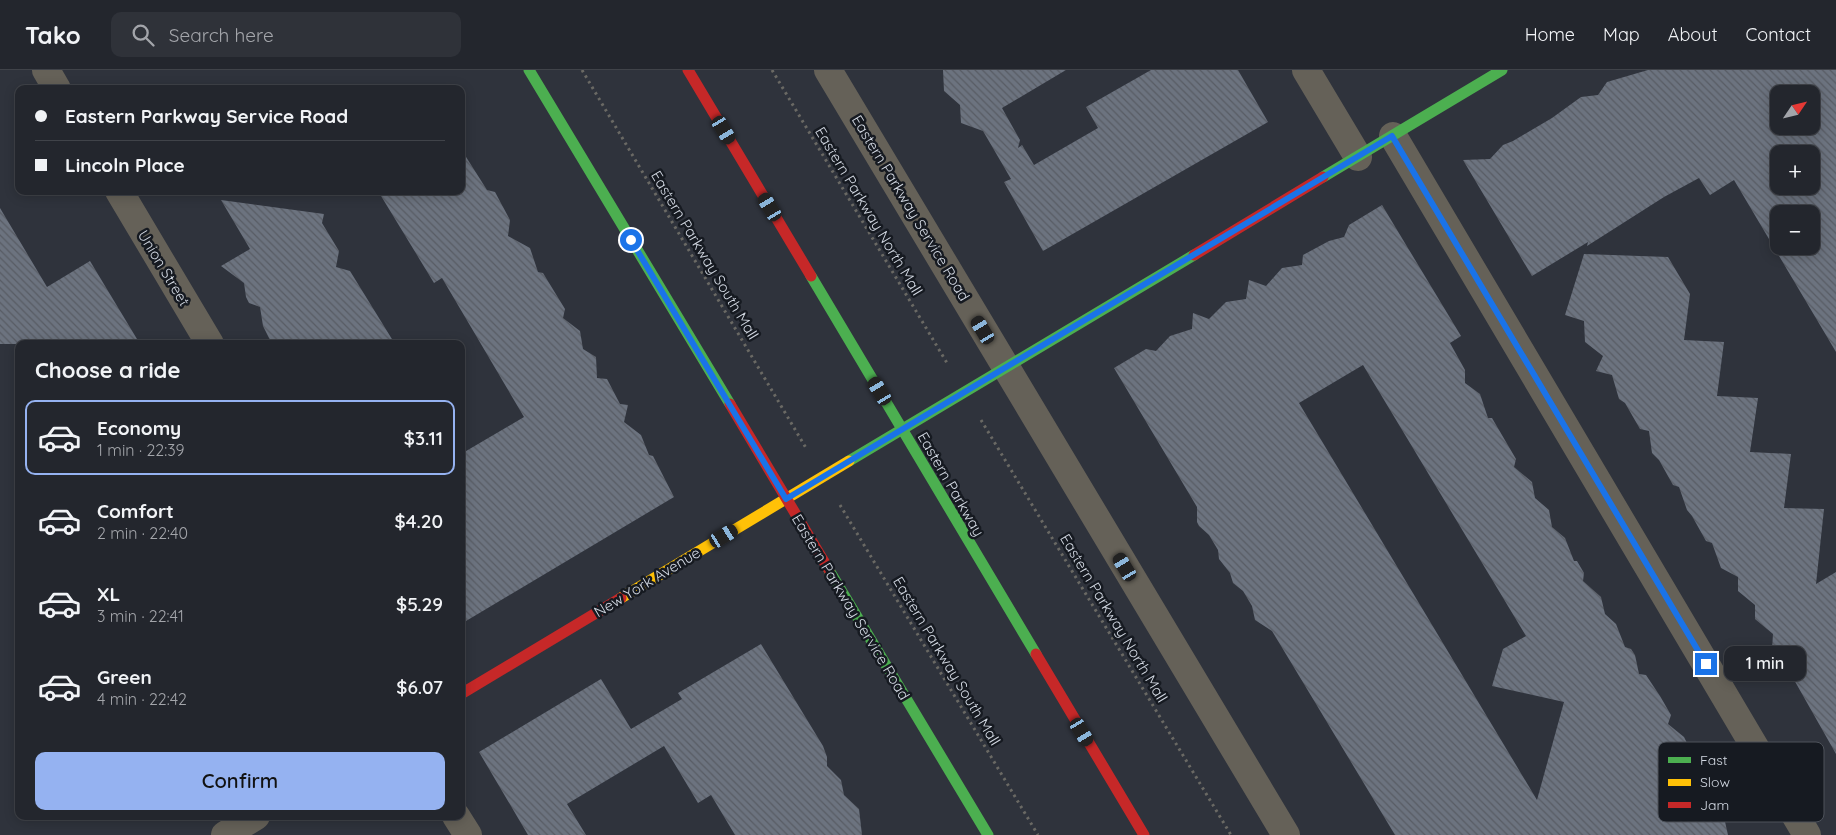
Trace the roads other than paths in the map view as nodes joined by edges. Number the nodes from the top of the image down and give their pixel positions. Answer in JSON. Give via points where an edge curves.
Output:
{"nodes":[{"id":1,"x":46,"y":70,"type":"edge"},
{"id":2,"x":529,"y":70,"type":"edge"},
{"id":3,"x":688,"y":70,"type":"edge"},
{"id":4,"x":828,"y":70,"type":"edge"},
{"id":5,"x":1306,"y":70,"type":"edge"},
{"id":6,"x":1502,"y":70,"type":"edge"},
{"id":7,"x":55,"y":85,"type":"edge"},
{"id":8,"x":1392,"y":136,"type":"junction"},
{"id":9,"x":1358,"y":157,"type":"junction"},
{"id":10,"x":121,"y":195,"type":"edge"},
{"id":11,"x":208,"y":340,"type":"edge"},
{"id":12,"x":1006,"y":368,"type":"junction"},
{"id":13,"x":902,"y":430,"type":"junction"},
{"id":14,"x":786,"y":499,"type":"junction"},
{"id":15,"x":465,"y":692,"type":"edge"},
{"id":16,"x":1752,"y":742,"type":"edge"},
{"id":17,"x":249,"y":820,"type":"edge"},
{"id":18,"x":459,"y":820,"type":"edge"},
{"id":19,"x":1799,"y":822,"type":"edge"},
{"id":20,"x":225,"y":835,"type":"edge"},
{"id":21,"x":468,"y":835,"type":"edge"},
{"id":22,"x":988,"y":835,"type":"edge"},
{"id":23,"x":1144,"y":835,"type":"edge"},
{"id":24,"x":1286,"y":835,"type":"edge"},
{"id":25,"x":1807,"y":835,"type":"edge"}],
"edges":[{"from":1,"to":7,"type":"street"},
{"from":2,"to":14,"type":"street","name":"Eastern Parkway Service Road"},
{"from":3,"to":13,"type":"street","name":"Eastern Parkway"},
{"from":4,"to":12,"type":"street","name":"Eastern Parkway Service Road"},
{"from":5,"to":9,"type":"street"},
{"from":6,"to":8,"type":"street","name":"New York Avenue"},
{"from":8,"to":9,"type":"street","name":"New York Avenue"},
{"from":8,"to":16,"type":"street"},
{"from":9,"to":12,"type":"street","name":"New York Avenue"},
{"from":10,"to":11,"type":"street","name":"Union Street"},
{"from":12,"to":13,"type":"street","name":"New York Avenue"},
{"from":12,"to":24,"type":"street","name":"Eastern Parkway Service Road"},
{"from":13,"to":14,"type":"street","name":"New York Avenue"},
{"from":13,"to":23,"type":"street","name":"Eastern Parkway"},
{"from":14,"to":15,"type":"street","name":"New York Avenue"},
{"from":14,"to":22,"type":"street","name":"Eastern Parkway Service Road"},
{"from":17,"to":20,"type":"street"},
{"from":18,"to":21,"type":"street"},
{"from":19,"to":25,"type":"street"}]}
